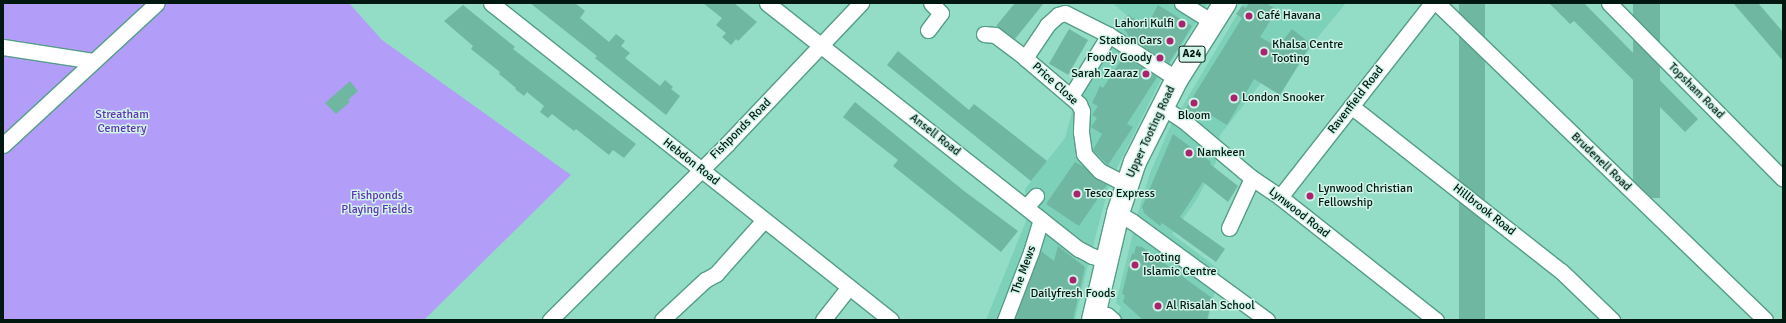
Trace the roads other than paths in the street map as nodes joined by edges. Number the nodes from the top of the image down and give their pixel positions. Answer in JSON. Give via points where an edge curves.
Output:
{"nodes":[{"id":1,"x":157,"y":3,"type":"edge"},
{"id":2,"x":490,"y":3,"type":"edge"},
{"id":3,"x":767,"y":3,"type":"edge"},
{"id":4,"x":861,"y":3,"type":"edge"},
{"id":5,"x":931,"y":3,"type":"edge"},
{"id":6,"x":1182,"y":3,"type":"edge"},
{"id":7,"x":1224,"y":3,"type":"edge"},
{"id":8,"x":1432,"y":3,"type":"edge"},
{"id":9,"x":1437,"y":3,"type":"edge"},
{"id":10,"x":1610,"y":3,"type":"edge"},
{"id":11,"x":1212,"y":22,"type":"junction"},
{"id":12,"x":928,"y":30,"type":"dead end"},
{"id":13,"x":984,"y":34,"type":"dead end"},
{"id":14,"x":1109,"y":35,"type":"junction"},
{"id":15,"x":821,"y":45,"type":"junction"},
{"id":16,"x":3,"y":47,"type":"edge"},
{"id":17,"x":1025,"y":58,"type":"junction"},
{"id":18,"x":93,"y":61,"type":"junction"},
{"id":19,"x":1176,"y":79,"type":"junction"},
{"id":20,"x":1071,"y":96,"type":"junction"},
{"id":21,"x":1161,"y":106,"type":"junction"},
{"id":22,"x":1351,"y":106,"type":"junction"},
{"id":23,"x":3,"y":145,"type":"edge"},
{"id":24,"x":701,"y":170,"type":"junction"},
{"id":25,"x":1252,"y":178,"type":"junction"},
{"id":26,"x":1783,"y":179,"type":"edge"},
{"id":27,"x":1126,"y":185,"type":"junction"},
{"id":28,"x":1280,"y":197,"type":"junction"},
{"id":29,"x":1118,"y":213,"type":"junction"},
{"id":30,"x":764,"y":220,"type":"junction"},
{"id":31,"x":1041,"y":220,"type":"junction"},
{"id":32,"x":1229,"y":228,"type":"dead end"},
{"id":33,"x":1107,"y":260,"type":"junction"},
{"id":34,"x":849,"y":287,"type":"junction"},
{"id":35,"x":1100,"y":317,"type":"edge"},
{"id":36,"x":550,"y":320,"type":"edge"},
{"id":37,"x":662,"y":320,"type":"edge"},
{"id":38,"x":823,"y":320,"type":"edge"},
{"id":39,"x":891,"y":320,"type":"edge"},
{"id":40,"x":1005,"y":320,"type":"edge"},
{"id":41,"x":1267,"y":320,"type":"edge"},
{"id":42,"x":1436,"y":320,"type":"edge"},
{"id":43,"x":1612,"y":320,"type":"edge"},
{"id":44,"x":1765,"y":320,"type":"edge"}],
"edges":[{"from":1,"to":18,"type":"street"},
{"from":2,"to":24,"type":"street","name":"Hebdon Road"},
{"from":3,"to":15,"type":"street","name":"Ansell Road"},
{"from":4,"to":15,"type":"street","name":"Fishponds Road"},
{"from":5,"to":12,"type":"street","via":[[941,13]]},
{"from":6,"to":11,"type":"street"},
{"from":7,"to":11,"type":"highway","name":"Upper Tooting Road","number":"A24"},
{"from":8,"to":22,"type":"street","name":"Ravenfield Road"},
{"from":9,"to":44,"type":"street","name":"Brudenell Road"},
{"from":10,"to":26,"type":"street","name":"Topsham Road"},
{"from":11,"to":19,"type":"highway","name":"Upper Tooting Road","number":"A24"},
{"from":13,"to":17,"type":"street","name":"Price Close","via":[[995,35]]},
{"from":14,"to":17,"type":"street","via":[[1065,13],[1058,15],[1047,25]]},
{"from":14,"to":19,"type":"street"},
{"from":14,"to":20,"type":"street"},
{"from":15,"to":24,"type":"street","name":"Fishponds Road"},
{"from":15,"to":31,"type":"street","name":"Ansell Road","via":[[1031,202]]},
{"from":16,"to":18,"type":"street"},
{"from":17,"to":20,"type":"street","name":"Price Close"},
{"from":18,"to":23,"type":"street"},
{"from":19,"to":21,"type":"highway","name":"Upper Tooting Road","number":"A24"},
{"from":20,"to":27,"type":"street","name":"Price Close","via":[[1082,111],[1084,154],[1100,171]]},
{"from":21,"to":25,"type":"street","name":"Lynwood Road","via":[[1184,121]]},
{"from":21,"to":27,"type":"highway","name":"Upper Tooting Road","number":"A24"},
{"from":22,"to":28,"type":"street","name":"Ravenfield Road"},
{"from":22,"to":43,"type":"street","name":"Hillbrook Road","via":[[1561,271]]},
{"from":24,"to":30,"type":"street","name":"Hebdon Road"},
{"from":24,"to":36,"type":"street","name":"Fishponds Road"},
{"from":25,"to":28,"type":"street","name":"Lynwood Road"},
{"from":25,"to":32,"type":"street"},
{"from":27,"to":29,"type":"highway","name":"Upper Tooting Road","number":"A24"},
{"from":28,"to":42,"type":"street","name":"Lynwood Road"},
{"from":29,"to":33,"type":"highway","name":"Upper Tooting Road","number":"A24"},
{"from":29,"to":41,"type":"street"},
{"from":30,"to":34,"type":"street","name":"Hebdon Road"},
{"from":30,"to":37,"type":"street","via":[[716,274],[705,280]]},
{"from":31,"to":33,"type":"street","name":"Ansell Road","via":[[1084,253]]},
{"from":31,"to":40,"type":"street","name":"The Mews"},
{"from":33,"to":35,"type":"highway","name":"Upper Tooting Road","number":"A24"},
{"from":34,"to":38,"type":"street"},
{"from":34,"to":39,"type":"street","name":"Hebdon Road"}]}
